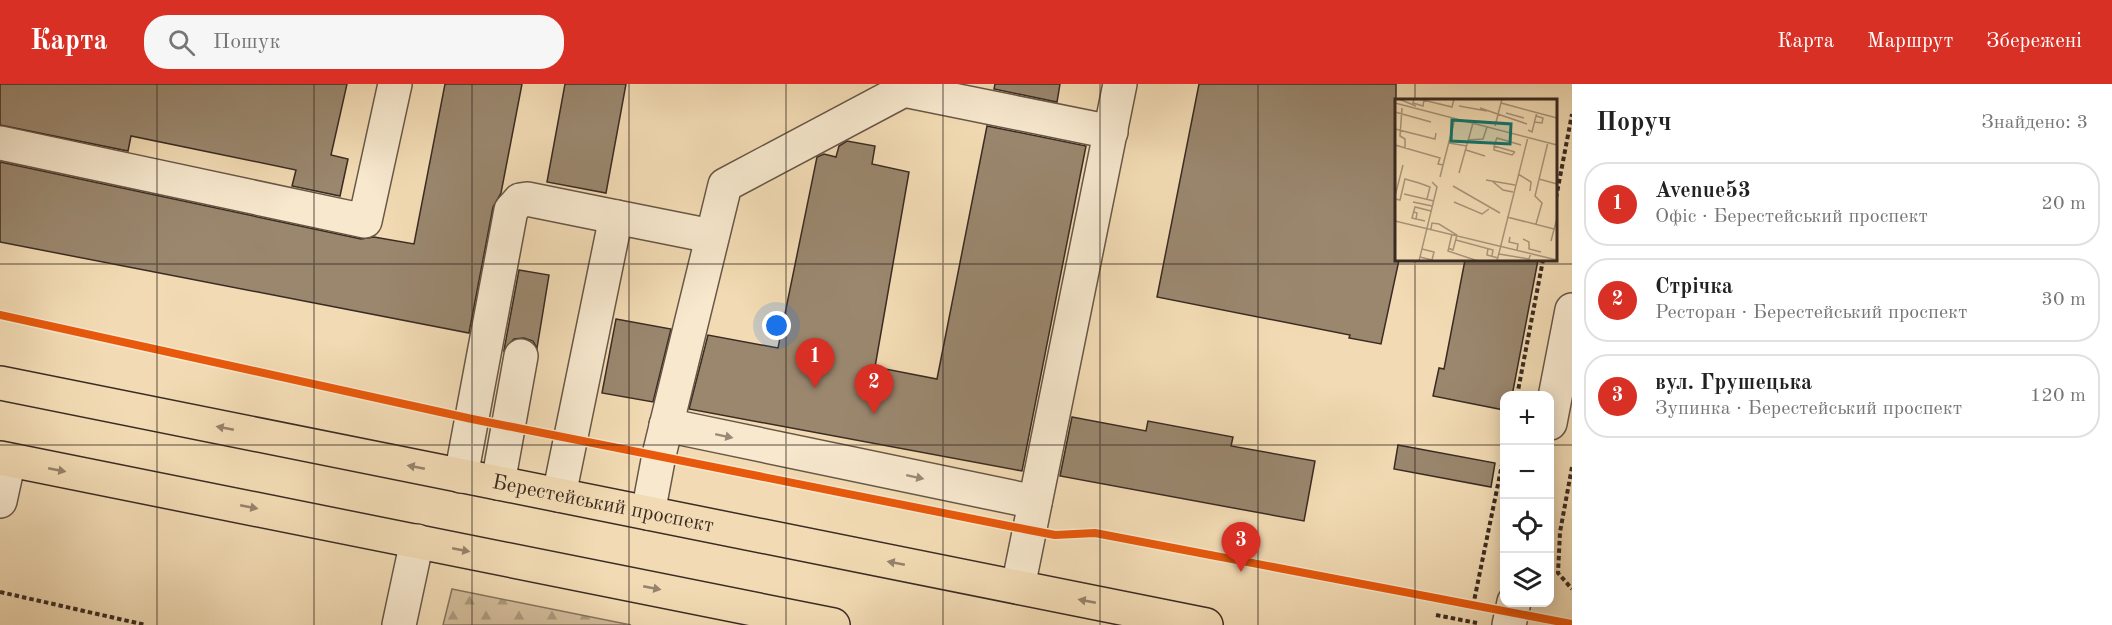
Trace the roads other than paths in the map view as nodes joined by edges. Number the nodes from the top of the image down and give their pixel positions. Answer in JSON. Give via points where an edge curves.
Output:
{"nodes":[{"id":1,"x":395,"y":84,"type":"edge"},
{"id":2,"x":1120,"y":84,"type":"edge"},
{"id":3,"x":1111,"y":132,"type":"junction"},
{"id":4,"x":0,"y":143,"type":"edge"},
{"id":5,"x":616,"y":217,"type":"junction"},
{"id":6,"x":711,"y":236,"type":"junction"},
{"id":7,"x":1572,"y":310,"type":"edge"},
{"id":8,"x":521,"y":356,"type":"dead end"},
{"id":9,"x":0,"y":384,"type":"edge"},
{"id":10,"x":1554,"y":402,"type":"edge"},
{"id":11,"x":666,"y":425,"type":"junction"},
{"id":12,"x":4,"y":459,"type":"edge"},
{"id":13,"x":461,"y":476,"type":"junction"},
{"id":14,"x":498,"y":483,"type":"junction"},
{"id":15,"x":559,"y":495,"type":"junction"},
{"id":16,"x":0,"y":501,"type":"edge"},
{"id":17,"x":1035,"y":502,"type":"junction"},
{"id":18,"x":648,"y":513,"type":"junction"},
{"id":19,"x":417,"y":541,"type":"junction"},
{"id":20,"x":1018,"y":587,"type":"junction"},
{"id":21,"x":399,"y":625,"type":"edge"},
{"id":22,"x":833,"y":625,"type":"edge"},
{"id":23,"x":1206,"y":625,"type":"edge"}],
"edges":[{"from":1,"to":4,"type":"street","via":[[365,221]]},
{"from":2,"to":3,"type":"street"},
{"from":3,"to":6,"type":"street","via":[[900,90],[725,185]]},
{"from":3,"to":17,"type":"street"},
{"from":5,"to":6,"type":"street"},
{"from":5,"to":13,"type":"street","via":[[527,199],[520,200],[512,210]]},
{"from":5,"to":15,"type":"street"},
{"from":6,"to":11,"type":"street"},
{"from":7,"to":10,"type":"street"},
{"from":8,"to":14,"type":"street"},
{"from":13,"to":9,"type":"main road","name":"Берестейський проспект","one_way":true},
{"from":11,"to":17,"type":"street","one_way":true},
{"from":11,"to":18,"type":"street"},
{"from":12,"to":16,"type":"street"},
{"from":12,"to":19,"type":"main road","one_way":true},
{"from":13,"to":14,"type":"main road","name":"Берестейський проспект"},
{"from":14,"to":15,"type":"main road","name":"Берестейський проспект"},
{"from":15,"to":18,"type":"main road","name":"Берестейський проспект"},
{"from":17,"to":20,"type":"street"},
{"from":20,"to":18,"type":"main road","name":"Берестейський проспект","one_way":true},
{"from":19,"to":21,"type":"street"},
{"from":19,"to":22,"type":"main road","one_way":true},
{"from":23,"to":20,"type":"main road","name":"Берестейський проспект","one_way":true}]}
